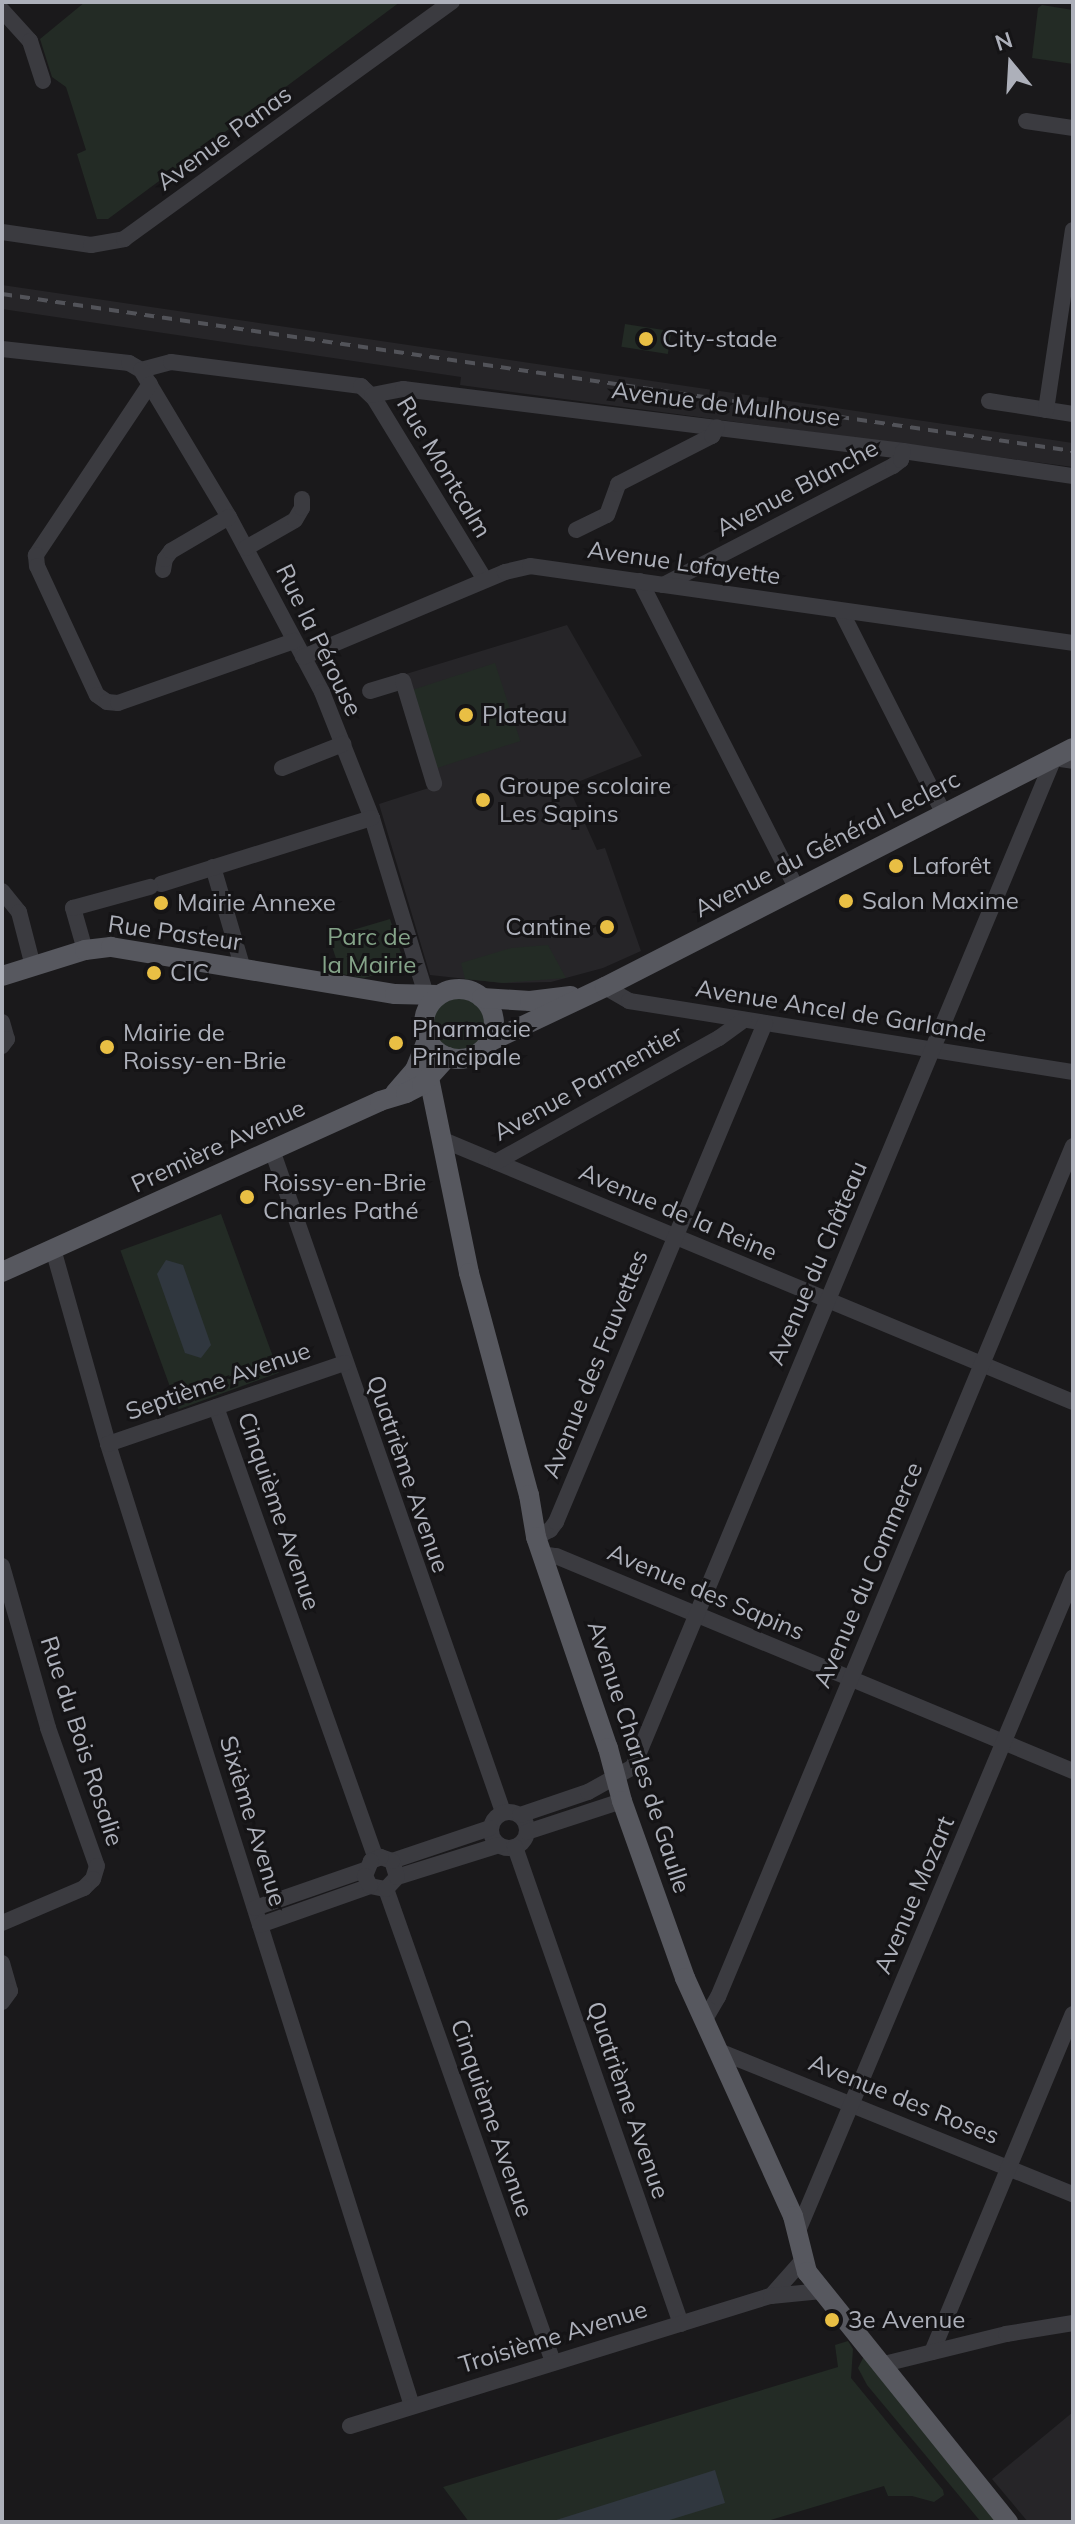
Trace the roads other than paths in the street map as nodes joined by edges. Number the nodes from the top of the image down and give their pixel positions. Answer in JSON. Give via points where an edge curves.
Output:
{"nodes":[{"id":1,"x":452,"y":2,"type":"edge"},
{"id":2,"x":2,"y":10,"type":"edge"},
{"id":3,"x":43,"y":81,"type":"dead end"},
{"id":4,"x":1026,"y":121,"type":"dead end"},
{"id":5,"x":1073,"y":128,"type":"edge"},
{"id":6,"x":1073,"y":230,"type":"edge"},
{"id":7,"x":2,"y":232,"type":"edge"},
{"id":8,"x":1071,"y":265,"type":"edge"},
{"id":9,"x":2,"y":349,"type":"edge"},
{"id":10,"x":145,"y":377,"type":"junction"},
{"id":11,"x":365,"y":390,"type":"junction"},
{"id":12,"x":989,"y":401,"type":"dead end"},
{"id":13,"x":1046,"y":410,"type":"junction"},
{"id":14,"x":1073,"y":414,"type":"edge"},
{"id":15,"x":717,"y":427,"type":"junction"},
{"id":16,"x":903,"y":451,"type":"junction"},
{"id":17,"x":1073,"y":476,"type":"edge"},
{"id":18,"x":302,"y":499,"type":"dead end"},
{"id":19,"x":229,"y":517,"type":"junction"},
{"id":20,"x":576,"y":530,"type":"dead end"},
{"id":21,"x":246,"y":548,"type":"junction"},
{"id":22,"x":163,"y":570,"type":"dead end"},
{"id":23,"x":485,"y":580,"type":"junction"},
{"id":24,"x":640,"y":581,"type":"junction"},
{"id":25,"x":663,"y":585,"type":"junction"},
{"id":26,"x":841,"y":611,"type":"junction"},
{"id":27,"x":294,"y":641,"type":"junction"},
{"id":28,"x":1073,"y":643,"type":"edge"},
{"id":29,"x":303,"y":657,"type":"junction"},
{"id":30,"x":370,"y":691,"type":"dead end"},
{"id":31,"x":343,"y":744,"type":"junction"},
{"id":32,"x":1073,"y":748,"type":"edge"},
{"id":33,"x":1063,"y":760,"type":"edge"},
{"id":34,"x":282,"y":768,"type":"dead end"},
{"id":35,"x":434,"y":783,"type":"dead end"},
{"id":36,"x":944,"y":814,"type":"junction"},
{"id":37,"x":372,"y":818,"type":"junction"},
{"id":38,"x":213,"y":867,"type":"junction"},
{"id":39,"x":797,"y":889,"type":"junction"},
{"id":40,"x":2,"y":891,"type":"edge"},
{"id":41,"x":85,"y":950,"type":"junction"},
{"id":42,"x":33,"y":966,"type":"junction"},
{"id":43,"x":243,"y":969,"type":"junction"},
{"id":44,"x":2,"y":976,"type":"edge"},
{"id":45,"x":605,"y":987,"type":"junction"},
{"id":46,"x":432,"y":995,"type":"junction"},
{"id":47,"x":482,"y":998,"type":"junction"},
{"id":48,"x":744,"y":1020,"type":"junction"},
{"id":49,"x":2,"y":1022,"type":"edge"},
{"id":50,"x":765,"y":1023,"type":"junction"},
{"id":51,"x":427,"y":1040,"type":"junction"},
{"id":52,"x":489,"y":1042,"type":"junction"},
{"id":53,"x":2,"y":1046,"type":"edge"},
{"id":54,"x":934,"y":1049,"type":"junction"},
{"id":55,"x":447,"y":1057,"type":"junction"},
{"id":56,"x":1073,"y":1072,"type":"edge"},
{"id":57,"x":422,"y":1074,"type":"junction"},
{"id":58,"x":392,"y":1096,"type":"junction"},
{"id":59,"x":442,"y":1134,"type":"junction"},
{"id":60,"x":1073,"y":1146,"type":"edge"},
{"id":61,"x":272,"y":1150,"type":"junction"},
{"id":62,"x":496,"y":1162,"type":"junction"},
{"id":63,"x":674,"y":1237,"type":"junction"},
{"id":64,"x":53,"y":1249,"type":"junction"},
{"id":65,"x":2,"y":1272,"type":"edge"},
{"id":66,"x":826,"y":1300,"type":"junction"},
{"id":67,"x":344,"y":1363,"type":"junction"},
{"id":68,"x":982,"y":1364,"type":"junction"},
{"id":69,"x":1073,"y":1402,"type":"edge"},
{"id":70,"x":216,"y":1407,"type":"junction"},
{"id":71,"x":108,"y":1444,"type":"junction"},
{"id":72,"x":538,"y":1546,"type":"junction"},
{"id":73,"x":2,"y":1566,"type":"edge"},
{"id":74,"x":1073,"y":1577,"type":"edge"},
{"id":75,"x":698,"y":1615,"type":"junction"},
{"id":76,"x":851,"y":1678,"type":"junction"},
{"id":77,"x":1004,"y":1743,"type":"junction"},
{"id":78,"x":1073,"y":1771,"type":"edge"},
{"id":79,"x":615,"y":1777,"type":"junction"},
{"id":80,"x":622,"y":1801,"type":"junction"},
{"id":81,"x":503,"y":1812,"type":"junction"},
{"id":82,"x":520,"y":1815,"type":"junction"},
{"id":83,"x":490,"y":1828,"type":"junction"},
{"id":84,"x":527,"y":1832,"type":"junction"},
{"id":85,"x":507,"y":1846,"type":"junction"},
{"id":86,"x":381,"y":1873,"type":"junction"},
{"id":87,"x":255,"y":1908,"type":"junction"},
{"id":88,"x":2,"y":1923,"type":"edge"},
{"id":89,"x":260,"y":1925,"type":"junction"},
{"id":90,"x":2,"y":1963,"type":"edge"},
{"id":91,"x":2,"y":2002,"type":"edge"},
{"id":92,"x":1073,"y":2014,"type":"edge"},
{"id":93,"x":704,"y":2021,"type":"junction"},
{"id":94,"x":716,"y":2050,"type":"junction"},
{"id":95,"x":854,"y":2103,"type":"junction"},
{"id":96,"x":1010,"y":2168,"type":"junction"},
{"id":97,"x":1073,"y":2194,"type":"edge"},
{"id":98,"x":798,"y":2231,"type":"junction"},
{"id":99,"x":803,"y":2260,"type":"junction"},
{"id":100,"x":822,"y":2291,"type":"junction"},
{"id":101,"x":771,"y":2296,"type":"junction"},
{"id":102,"x":1073,"y":2323,"type":"edge"},
{"id":103,"x":681,"y":2324,"type":"junction"},
{"id":104,"x":932,"y":2352,"type":"junction"},
{"id":105,"x":553,"y":2362,"type":"junction"},
{"id":106,"x":880,"y":2365,"type":"junction"},
{"id":107,"x":412,"y":2406,"type":"junction"},
{"id":108,"x":350,"y":2426,"type":"dead end"},
{"id":109,"x":1008,"y":2522,"type":"edge"}],
"edges":[{"from":1,"to":7,"type":"street","name":"Avenue Panas","via":[[124,239],[91,245]]},
{"from":2,"to":3,"type":"street","via":[[30,41]]},
{"from":4,"to":5,"type":"street"},
{"from":6,"to":8,"type":"street"},
{"from":8,"to":13,"type":"street"},
{"from":9,"to":10,"type":"street","name":"Avenue de Mulhouse","via":[[129,363]]},
{"from":10,"to":11,"type":"street","name":"Avenue de Mulhouse","via":[[171,362]]},
{"from":10,"to":19,"type":"street","name":"Rue la Pérouse"},
{"from":10,"to":27,"type":"street","via":[[36,557],[96,693],[105,702],[118,703]]},
{"from":11,"to":15,"type":"street","name":"Avenue de Mulhouse","via":[[403,389]]},
{"from":11,"to":23,"type":"street","name":"Rue Montcalm"},
{"from":12,"to":13,"type":"street"},
{"from":13,"to":14,"type":"street"},
{"from":15,"to":16,"type":"street","name":"Avenue de Mulhouse"},
{"from":15,"to":20,"type":"street","via":[[712,436],[618,484],[607,515]]},
{"from":16,"to":17,"type":"street","name":"Avenue de Mulhouse"},
{"from":16,"to":25,"type":"street","name":"Avenue Blanche","via":[[893,466]]},
{"from":18,"to":21,"type":"street","via":[[296,519]]},
{"from":19,"to":21,"type":"street","name":"Rue la Pérouse"},
{"from":19,"to":22,"type":"street","via":[[171,551]]},
{"from":21,"to":27,"type":"street","name":"Rue la Pérouse"},
{"from":23,"to":24,"type":"street","name":"Avenue Lafayette","via":[[537,566]]},
{"from":23,"to":29,"type":"street","name":"Avenue Lafayette"},
{"from":24,"to":25,"type":"street","name":"Avenue Lafayette"},
{"from":24,"to":39,"type":"street"},
{"from":25,"to":26,"type":"street","name":"Avenue Lafayette"},
{"from":26,"to":28,"type":"street","name":"Avenue Lafayette"},
{"from":26,"to":36,"type":"street"},
{"from":27,"to":29,"type":"street","name":"Rue la Pérouse"},
{"from":29,"to":31,"type":"street","name":"Rue la Pérouse"},
{"from":30,"to":35,"type":"street","via":[[403,681]]},
{"from":31,"to":34,"type":"street"},
{"from":31,"to":37,"type":"street","name":"Rue la Pérouse"},
{"from":32,"to":33,"type":"main road","name":"Avenue du Général Leclerc"},
{"from":33,"to":36,"type":"main road","name":"Avenue du Général Leclerc"},
{"from":33,"to":54,"type":"street","name":"Avenue du Château"},
{"from":36,"to":39,"type":"main road","name":"Avenue du Général Leclerc"},
{"from":37,"to":38,"type":"street"},
{"from":37,"to":46,"type":"street","name":"Rue la Pérouse"},
{"from":38,"to":41,"type":"street","via":[[73,908]]},
{"from":38,"to":43,"type":"street"},
{"from":39,"to":45,"type":"main road","name":"Avenue du Général Leclerc"},
{"from":40,"to":42,"type":"street","via":[[19,912]]},
{"from":41,"to":42,"type":"main road","name":"Rue Pasteur"},
{"from":41,"to":43,"type":"main road","name":"Rue Pasteur","via":[[125,948]]},
{"from":42,"to":44,"type":"main road","name":"Rue Pasteur"},
{"from":43,"to":46,"type":"main road","name":"Rue Pasteur","via":[[395,994]]},
{"from":45,"to":47,"type":"main road","name":"Avenue du Général Leclerc","via":[[542,1000]]},
{"from":45,"to":48,"type":"street","name":"Avenue Ancel de Garlande","via":[[629,1001]]},
{"from":45,"to":52,"type":"main road","name":"Avenue du Général Leclerc"},
{"from":46,"to":47,"type":"main road","via":[[463,989]]},
{"from":46,"to":51,"type":"main road","via":[[423,1027]]},
{"from":47,"to":52,"type":"main road","via":[[494,1019]]},
{"from":48,"to":50,"type":"street","name":"Avenue Ancel de Garlande"},
{"from":48,"to":62,"type":"street","name":"Avenue Parmentier"},
{"from":49,"to":53,"type":"street","via":[[7,1039]]},
{"from":50,"to":54,"type":"street","name":"Avenue Ancel de Garlande"},
{"from":50,"to":63,"type":"street","name":"Avenue des Fauvettes"},
{"from":51,"to":55,"type":"main road"},
{"from":51,"to":57,"type":"main road"},
{"from":52,"to":55,"type":"main road","via":[[471,1057]]},
{"from":54,"to":56,"type":"street","name":"Avenue Ancel de Garlande"},
{"from":54,"to":66,"type":"street","name":"Avenue du Château"},
{"from":55,"to":57,"type":"main road"},
{"from":57,"to":58,"type":"main road"},
{"from":57,"to":59,"type":"main road","name":"Avenue Charles de Gaulle"},
{"from":58,"to":59,"type":"main road","via":[[410,1101]]},
{"from":58,"to":61,"type":"main road","name":"Première Avenue"},
{"from":59,"to":62,"type":"street","name":"Avenue de la Reine"},
{"from":59,"to":72,"type":"main road","name":"Avenue Charles de Gaulle","via":[[465,1260]]},
{"from":60,"to":68,"type":"street","name":"Avenue du Commerce"},
{"from":61,"to":64,"type":"main road","name":"Première Avenue"},
{"from":61,"to":67,"type":"street","name":"Quatrième Avenue"},
{"from":62,"to":63,"type":"street","name":"Avenue de la Reine"},
{"from":63,"to":66,"type":"street","name":"Avenue de la Reine"},
{"from":63,"to":72,"type":"street","name":"Avenue des Fauvettes","via":[[556,1522]]},
{"from":64,"to":65,"type":"main road","name":"Première Avenue"},
{"from":64,"to":71,"type":"street","name":"Sixième Avenue"},
{"from":66,"to":68,"type":"street","name":"Avenue de la Reine"},
{"from":66,"to":75,"type":"street","name":"Avenue du Château"},
{"from":67,"to":70,"type":"street","name":"Septième Avenue"},
{"from":67,"to":81,"type":"street","name":"Quatrième Avenue"},
{"from":68,"to":69,"type":"street","name":"Avenue de la Reine"},
{"from":68,"to":76,"type":"street","name":"Avenue du Commerce"},
{"from":70,"to":71,"type":"street","name":"Septième Avenue"},
{"from":70,"to":86,"type":"street","name":"Cinquième Avenue"},
{"from":71,"to":87,"type":"street","name":"Sixième Avenue"},
{"from":72,"to":75,"type":"street","name":"Avenue des Sapins"},
{"from":72,"to":79,"type":"main road","name":"Avenue Charles de Gaulle"},
{"from":73,"to":88,"type":"street","name":"Rue du Bois Rosalie","via":[[48,1728],[97,1866],[84,1888]]},
{"from":74,"to":77,"type":"street","name":"Avenue Mozart"},
{"from":75,"to":76,"type":"street","name":"Avenue des Sapins"},
{"from":75,"to":79,"type":"street","name":"Avenue du Château","via":[[633,1767]]},
{"from":76,"to":77,"type":"street","name":"Avenue des Sapins"},
{"from":76,"to":93,"type":"street","name":"Avenue du Commerce"},
{"from":77,"to":78,"type":"street","name":"Avenue des Sapins"},
{"from":77,"to":95,"type":"street","name":"Avenue Mozart"},
{"from":79,"to":80,"type":"main road","name":"Avenue Charles de Gaulle"},
{"from":79,"to":82,"type":"street"},
{"from":80,"to":84,"type":"street"},
{"from":80,"to":93,"type":"main road","name":"Avenue Charles de Gaulle"},
{"from":81,"to":82,"type":"street"},
{"from":81,"to":83,"type":"street"},
{"from":82,"to":84,"type":"street"},
{"from":83,"to":85,"type":"street","name":"Quatrième Avenue"},
{"from":83,"to":86,"type":"street"},
{"from":84,"to":85,"type":"street"},
{"from":85,"to":86,"type":"street"},
{"from":85,"to":103,"type":"street","name":"Quatrième Avenue"},
{"from":86,"to":87,"type":"street"},
{"from":86,"to":89,"type":"street"},
{"from":86,"to":105,"type":"street","name":"Cinquième Avenue"},
{"from":87,"to":89,"type":"street","name":"Sixième Avenue"},
{"from":89,"to":107,"type":"street","name":"Sixième Avenue"},
{"from":90,"to":91,"type":"street","via":[[10,1991]]},
{"from":92,"to":96,"type":"street"},
{"from":93,"to":94,"type":"main road","name":"Avenue Charles de Gaulle"},
{"from":94,"to":95,"type":"street","name":"Avenue des Roses"},
{"from":94,"to":98,"type":"main road","name":"Avenue Charles de Gaulle"},
{"from":95,"to":96,"type":"street","name":"Avenue des Roses"},
{"from":95,"to":98,"type":"street","name":"Avenue Mozart"},
{"from":96,"to":97,"type":"street","name":"Avenue des Roses"},
{"from":96,"to":104,"type":"street"},
{"from":98,"to":99,"type":"main road","name":"Avenue Charles de Gaulle"},
{"from":99,"to":100,"type":"main road","name":"Avenue Charles de Gaulle"},
{"from":99,"to":101,"type":"street"},
{"from":100,"to":101,"type":"street","name":"Troisième Avenue"},
{"from":100,"to":106,"type":"main road","name":"Avenue Charles de Gaulle"},
{"from":101,"to":103,"type":"street","name":"Troisième Avenue"},
{"from":102,"to":104,"type":"street"},
{"from":103,"to":105,"type":"street","name":"Troisième Avenue"},
{"from":104,"to":106,"type":"street"},
{"from":105,"to":107,"type":"street","name":"Troisième Avenue"},
{"from":106,"to":109,"type":"main road","name":"Avenue Charles de Gaulle"},
{"from":107,"to":108,"type":"street","name":"Troisième Avenue"}]}
